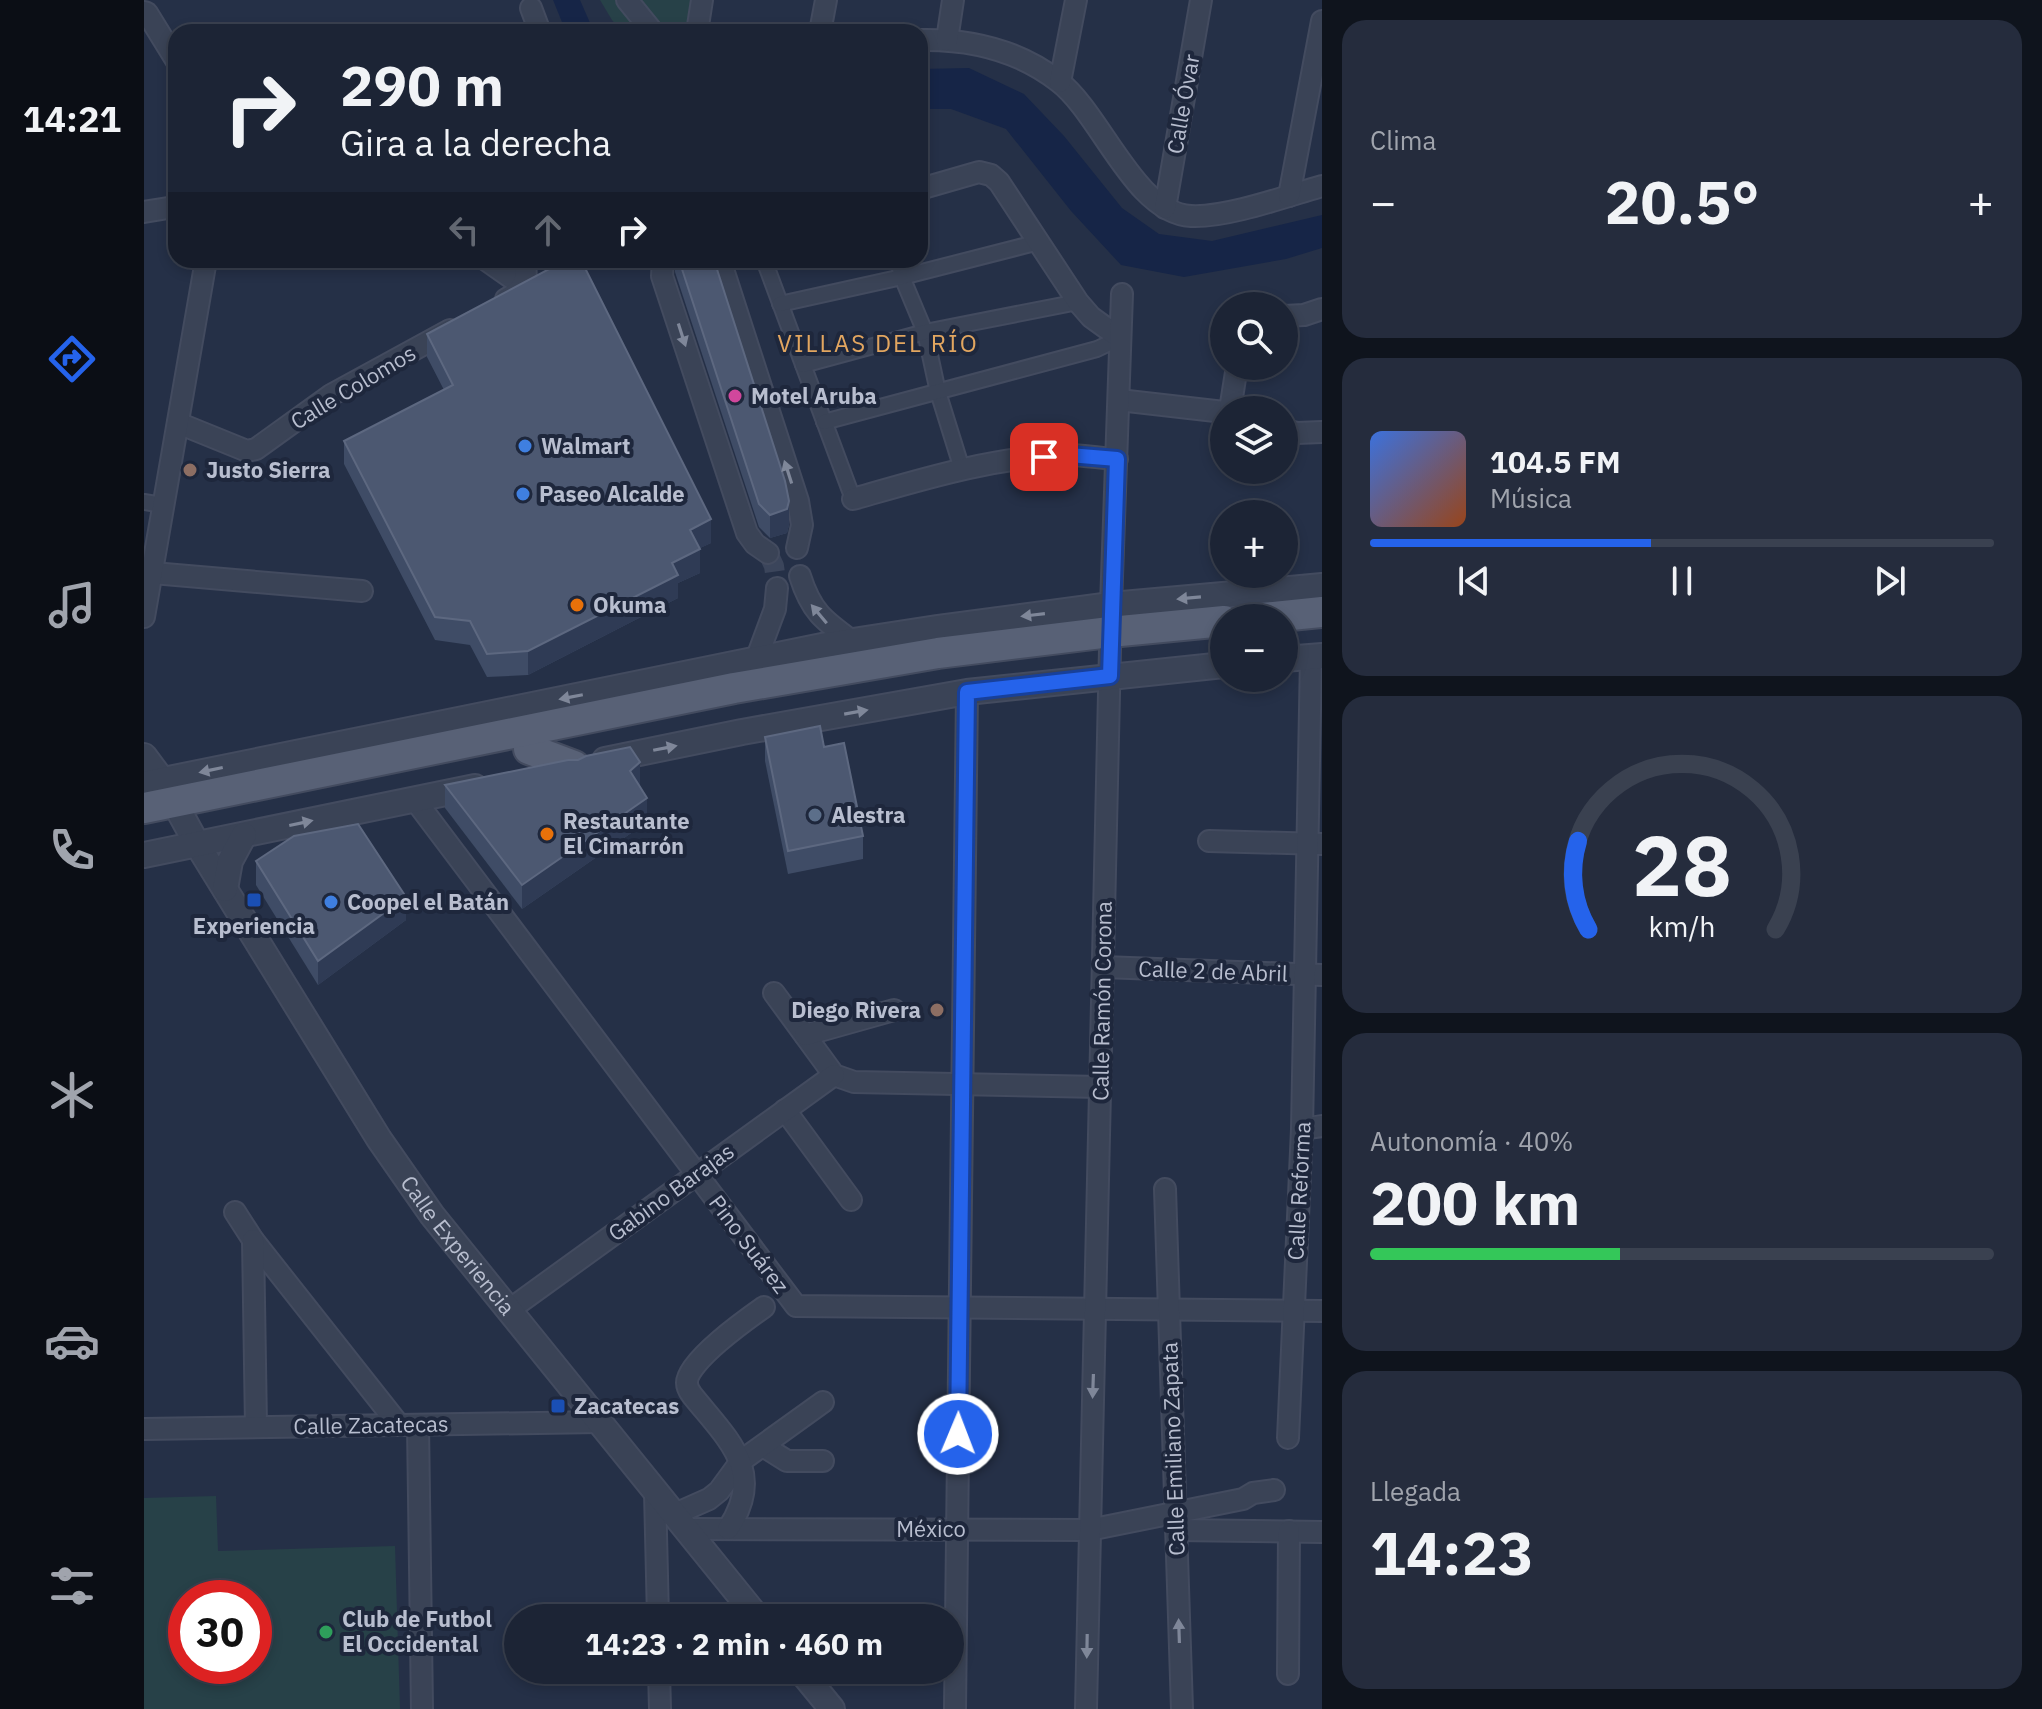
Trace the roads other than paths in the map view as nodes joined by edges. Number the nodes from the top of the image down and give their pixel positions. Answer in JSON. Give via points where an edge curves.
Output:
{"nodes":[{"id":1,"x":627,"y":0,"type":"edge"},
{"id":2,"x":702,"y":0,"type":"edge"},
{"id":3,"x":826,"y":0,"type":"edge"},
{"id":4,"x":953,"y":0,"type":"edge"},
{"id":5,"x":1076,"y":0,"type":"edge"},
{"id":6,"x":1201,"y":0,"type":"edge"},
{"id":7,"x":531,"y":8,"type":"dead end"},
{"id":8,"x":144,"y":12,"type":"edge"},
{"id":9,"x":1322,"y":21,"type":"edge"},
{"id":10,"x":537,"y":24,"type":"edge"},
{"id":11,"x":646,"y":24,"type":"edge"},
{"id":12,"x":698,"y":24,"type":"edge"},
{"id":13,"x":822,"y":24,"type":"edge"},
{"id":14,"x":928,"y":40,"type":"edge"},
{"id":15,"x":947,"y":40,"type":"junction"},
{"id":16,"x":168,"y":46,"type":"edge"},
{"id":17,"x":1060,"y":82,"type":"junction"},
{"id":18,"x":1322,"y":186,"type":"edge"},
{"id":19,"x":928,"y":187,"type":"edge"},
{"id":20,"x":1289,"y":196,"type":"junction"},
{"id":21,"x":168,"y":208,"type":"edge"},
{"id":22,"x":1165,"y":208,"type":"junction"},
{"id":23,"x":144,"y":212,"type":"edge"},
{"id":24,"x":1039,"y":242,"type":"junction"},
{"id":25,"x":205,"y":268,"type":"edge"},
{"id":26,"x":497,"y":268,"type":"edge"},
{"id":27,"x":527,"y":268,"type":"edge"},
{"id":28,"x":662,"y":268,"type":"edge"},
{"id":29,"x":723,"y":268,"type":"edge"},
{"id":30,"x":767,"y":268,"type":"edge"},
{"id":31,"x":900,"y":268,"type":"edge"},
{"id":32,"x":902,"y":277,"type":"junction"},
{"id":33,"x":523,"y":286,"type":"junction"},
{"id":34,"x":1122,"y":294,"type":"dead end"},
{"id":35,"x":1078,"y":302,"type":"junction"},
{"id":36,"x":780,"y":304,"type":"junction"},
{"id":37,"x":1322,"y":309,"type":"edge"},
{"id":38,"x":1298,"y":315,"type":"edge"},
{"id":39,"x":925,"y":332,"type":"junction"},
{"id":40,"x":1120,"y":338,"type":"junction"},
{"id":41,"x":803,"y":365,"type":"junction"},
{"id":42,"x":938,"y":392,"type":"junction"},
{"id":43,"x":1119,"y":400,"type":"junction"},
{"id":44,"x":1210,"y":409,"type":"edge"},
{"id":45,"x":824,"y":422,"type":"junction"},
{"id":46,"x":178,"y":423,"type":"junction"},
{"id":47,"x":1322,"y":432,"type":"edge"},
{"id":48,"x":1298,"y":433,"type":"edge"},
{"id":49,"x":1117,"y":459,"type":"junction"},
{"id":50,"x":962,"y":469,"type":"junction"},
{"id":51,"x":853,"y":499,"type":"joint"},
{"id":52,"x":153,"y":504,"type":"edge"},
{"id":53,"x":797,"y":548,"type":"dead end"},
{"id":54,"x":768,"y":553,"type":"tunnel mouth"},
{"id":55,"x":153,"y":573,"type":"junction"},
{"id":56,"x":800,"y":576,"type":"tunnel mouth"},
{"id":57,"x":1322,"y":586,"type":"edge"},
{"id":58,"x":777,"y":588,"type":"tunnel mouth"},
{"id":59,"x":362,"y":591,"type":"dead end"},
{"id":60,"x":1322,"y":612,"type":"edge"},
{"id":61,"x":1298,"y":614,"type":"edge"},
{"id":62,"x":144,"y":617,"type":"edge"},
{"id":63,"x":1210,"y":623,"type":"edge"},
{"id":64,"x":937,"y":628,"type":"junction"},
{"id":65,"x":852,"y":641,"type":"junction"},
{"id":66,"x":1110,"y":641,"type":"junction"},
{"id":67,"x":1210,"y":641,"type":"edge"},
{"id":68,"x":1298,"y":641,"type":"edge"},
{"id":69,"x":975,"y":648,"type":"junction"},
{"id":70,"x":1318,"y":648,"type":"edge"},
{"id":71,"x":1298,"y":654,"type":"edge"},
{"id":72,"x":756,"y":660,"type":"junction"},
{"id":73,"x":1210,"y":662,"type":"edge"},
{"id":74,"x":967,"y":692,"type":"junction"},
{"id":75,"x":144,"y":756,"type":"edge"},
{"id":76,"x":530,"y":762,"type":"junction"},
{"id":77,"x":574,"y":766,"type":"joint"},
{"id":78,"x":501,"y":781,"type":"edge"},
{"id":79,"x":415,"y":800,"type":"junction"},
{"id":80,"x":172,"y":806,"type":"edge"},
{"id":81,"x":144,"y":808,"type":"edge"},
{"id":82,"x":144,"y":827,"type":"edge"},
{"id":83,"x":244,"y":835,"type":"junction"},
{"id":84,"x":1209,"y":841,"type":"dead end"},
{"id":85,"x":1314,"y":844,"type":"edge"},
{"id":86,"x":144,"y":855,"type":"edge"},
{"id":87,"x":225,"y":889,"type":"junction"},
{"id":88,"x":1103,"y":967,"type":"junction"},
{"id":89,"x":1313,"y":975,"type":"edge"},
{"id":90,"x":774,"y":993,"type":"dead end"},
{"id":91,"x":894,"y":1010,"type":"dead end"},
{"id":92,"x":805,"y":1035,"type":"junction"},
{"id":93,"x":834,"y":1075,"type":"junction"},
{"id":94,"x":962,"y":1084,"type":"junction"},
{"id":95,"x":1100,"y":1087,"type":"junction"},
{"id":96,"x":785,"y":1110,"type":"junction"},
{"id":97,"x":1312,"y":1127,"type":"edge"},
{"id":98,"x":697,"y":1174,"type":"junction"},
{"id":99,"x":1165,"y":1189,"type":"dead end"},
{"id":100,"x":851,"y":1200,"type":"dead end"},
{"id":101,"x":235,"y":1212,"type":"dead end"},
{"id":102,"x":253,"y":1240,"type":"junction"},
{"id":103,"x":764,"y":1307,"type":"dead end"},
{"id":104,"x":959,"y":1307,"type":"junction"},
{"id":105,"x":1095,"y":1309,"type":"junction"},
{"id":106,"x":1168,"y":1309,"type":"junction"},
{"id":107,"x":509,"y":1310,"type":"junction"},
{"id":108,"x":1293,"y":1311,"type":"junction"},
{"id":109,"x":1322,"y":1311,"type":"edge"},
{"id":110,"x":823,"y":1402,"type":"dead end"},
{"id":111,"x":599,"y":1422,"type":"junction"},
{"id":112,"x":409,"y":1425,"type":"junction"},
{"id":113,"x":256,"y":1426,"type":"junction"},
{"id":114,"x":144,"y":1429,"type":"edge"},
{"id":115,"x":1288,"y":1438,"type":"dead end"},
{"id":116,"x":763,"y":1446,"type":"junction"},
{"id":117,"x":741,"y":1461,"type":"junction"},
{"id":118,"x":823,"y":1461,"type":"dead end"},
{"id":119,"x":1274,"y":1490,"type":"dead end"},
{"id":120,"x":655,"y":1492,"type":"junction"},
{"id":121,"x":1176,"y":1521,"type":"junction"},
{"id":122,"x":679,"y":1522,"type":"junction"},
{"id":123,"x":728,"y":1529,"type":"junction"},
{"id":124,"x":957,"y":1529,"type":"junction"},
{"id":125,"x":1089,"y":1530,"type":"junction"},
{"id":126,"x":1289,"y":1531,"type":"junction"},
{"id":127,"x":1322,"y":1532,"type":"edge"},
{"id":128,"x":658,"y":1604,"type":"edge"},
{"id":129,"x":746,"y":1604,"type":"edge"},
{"id":130,"x":1288,"y":1674,"type":"dead end"},
{"id":131,"x":659,"y":1684,"type":"edge"},
{"id":132,"x":811,"y":1684,"type":"edge"},
{"id":133,"x":422,"y":1709,"type":"edge"},
{"id":134,"x":660,"y":1709,"type":"edge"},
{"id":135,"x":832,"y":1709,"type":"edge"},
{"id":136,"x":955,"y":1709,"type":"edge"},
{"id":137,"x":1086,"y":1709,"type":"edge"},
{"id":138,"x":1182,"y":1709,"type":"edge"}],
"edges":[{"from":1,"to":11,"type":"street"},
{"from":2,"to":12,"type":"street"},
{"from":3,"to":13,"type":"street"},
{"from":4,"to":15,"type":"street"},
{"from":5,"to":17,"type":"street"},
{"from":6,"to":22,"type":"street","name":"Calle Óvar"},
{"from":7,"to":10,"type":"street"},
{"from":8,"to":16,"type":"street"},
{"from":9,"to":20,"type":"street"},
{"from":14,"to":15,"type":"street"},
{"from":15,"to":17,"type":"street","via":[[1015,56]]},
{"from":17,"to":22,"type":"street","via":[[1136,181]]},
{"from":18,"to":20,"type":"street"},
{"from":19,"to":24,"type":"street","via":[[979,172],[991,175]]},
{"from":20,"to":22,"type":"street","via":[[1211,215]]},
{"from":21,"to":23,"type":"street"},
{"from":24,"to":32,"type":"street"},
{"from":24,"to":35,"type":"street"},
{"from":25,"to":46,"type":"street"},
{"from":26,"to":33,"type":"street"},
{"from":27,"to":33,"type":"street"},
{"from":28,"to":54,"type":"street","one_way":true,"via":[[747,533]]},
{"from":53,"to":29,"type":"street","one_way":true,"via":[[802,525],[798,501]]},
{"from":30,"to":36,"type":"street"},
{"from":31,"to":32,"type":"street"},
{"from":32,"to":36,"type":"street"},
{"from":32,"to":39,"type":"street"},
{"from":33,"to":46,"type":"street","name":"Calle Colomos","via":[[331,395],[256,449],[247,451]]},
{"from":34,"to":40,"type":"street","name":"Calle Ramón Corona"},
{"from":35,"to":39,"type":"street"},
{"from":35,"to":40,"type":"street"},
{"from":36,"to":41,"type":"street"},
{"from":37,"to":38,"type":"street"},
{"from":39,"to":41,"type":"street"},
{"from":39,"to":42,"type":"street"},
{"from":40,"to":42,"type":"street","via":[[1097,349]]},
{"from":40,"to":43,"type":"street","name":"Calle Ramón Corona"},
{"from":41,"to":45,"type":"street"},
{"from":42,"to":45,"type":"street"},
{"from":42,"to":50,"type":"street"},
{"from":43,"to":44,"type":"street"},
{"from":43,"to":49,"type":"street","name":"Calle Ramón Corona"},
{"from":45,"to":51,"type":"street"},
{"from":46,"to":52,"type":"street"},
{"from":47,"to":48,"type":"street"},
{"from":49,"to":50,"type":"street","via":[[1069,455]]},
{"from":49,"to":66,"type":"street","name":"Calle Ramón Corona"},
{"from":50,"to":51,"type":"street"},
{"from":52,"to":55,"type":"street"},
{"from":55,"to":59,"type":"street"},
{"from":55,"to":62,"type":"street"},
{"from":65,"to":56,"type":"street","one_way":true,"via":[[825,622],[807,599]]},
{"from":57,"to":66,"type":"street","one_way":true},
{"from":58,"to":72,"type":"street"},
{"from":60,"to":61,"type":"main road"},
{"from":63,"to":66,"type":"main road"},
{"from":64,"to":65,"type":"street"},
{"from":66,"to":64,"type":"street","one_way":true},
{"from":64,"to":69,"type":"main road"},
{"from":65,"to":72,"type":"street"},
{"from":66,"to":67,"type":"main road"},
{"from":66,"to":69,"type":"main road"},
{"from":66,"to":73,"type":"street"},
{"from":66,"to":74,"type":"street"},
{"from":66,"to":76,"type":"main road","via":[[819,692]]},
{"from":66,"to":88,"type":"street","name":"Calle Ramón Corona"},
{"from":68,"to":70,"type":"main road"},
{"from":69,"to":80,"type":"main road","via":[[719,691]]},
{"from":70,"to":71,"type":"street"},
{"from":70,"to":85,"type":"street","name":"Calle Reforma"},
{"from":72,"to":80,"type":"street","one_way":true},
{"from":77,"to":74,"type":"street","one_way":true},
{"from":74,"to":94,"type":"street"},
{"from":75,"to":80,"type":"street","name":"Calle Experiencia"},
{"from":76,"to":77,"type":"main road"},
{"from":76,"to":80,"type":"main road"},
{"from":78,"to":79,"type":"street"},
{"from":83,"to":79,"type":"street","one_way":true},
{"from":79,"to":98,"type":"street","name":"Pino Suárez"},
{"from":80,"to":81,"type":"main road"},
{"from":80,"to":82,"type":"main road"},
{"from":80,"to":83,"type":"street"},
{"from":80,"to":86,"type":"street"},
{"from":80,"to":87,"type":"street","name":"Calle Experiencia"},
{"from":83,"to":87,"type":"street","via":[[230,861]]},
{"from":84,"to":85,"type":"street"},
{"from":85,"to":89,"type":"street","name":"Calle Reforma"},
{"from":87,"to":107,"type":"street","name":"Calle Experiencia","via":[[379,1139]]},
{"from":88,"to":89,"type":"street","name":"Calle 2 de Abril"},
{"from":88,"to":95,"type":"street","name":"Calle Ramón Corona"},
{"from":89,"to":97,"type":"street","name":"Calle Reforma"},
{"from":90,"to":92,"type":"street"},
{"from":91,"to":92,"type":"street"},
{"from":92,"to":93,"type":"street"},
{"from":93,"to":94,"type":"street","via":[[854,1082]]},
{"from":93,"to":96,"type":"street","name":"Gabino Barajas"},
{"from":94,"to":95,"type":"street"},
{"from":94,"to":104,"type":"street"},
{"from":95,"to":105,"type":"street","name":"Calle Ramón Corona"},
{"from":96,"to":98,"type":"street","name":"Gabino Barajas"},
{"from":96,"to":100,"type":"street"},
{"from":97,"to":108,"type":"street","name":"Calle Reforma"},
{"from":98,"to":104,"type":"street","name":"Pino Suárez","via":[[796,1306]]},
{"from":98,"to":107,"type":"street","name":"Gabino Barajas"},
{"from":99,"to":106,"type":"street","name":"Calle Emiliano Zapata"},
{"from":101,"to":102,"type":"street"},
{"from":102,"to":112,"type":"street"},
{"from":102,"to":113,"type":"street"},
{"from":103,"to":117,"type":"street","via":[[720,1339],[686,1381]]},
{"from":104,"to":105,"type":"street","name":"Pino Suárez"},
{"from":104,"to":124,"type":"street"},
{"from":105,"to":106,"type":"street","name":"Pino Suárez"},
{"from":105,"to":125,"type":"street","name":"Calle Ramón Corona","one_way":true},
{"from":106,"to":108,"type":"street","name":"Pino Suárez"},
{"from":106,"to":121,"type":"street","name":"Calle Emiliano Zapata"},
{"from":107,"to":111,"type":"street","name":"Calle Experiencia"},
{"from":108,"to":109,"type":"street","name":"Pino Suárez"},
{"from":108,"to":115,"type":"street","name":"Calle Reforma"},
{"from":110,"to":116,"type":"street"},
{"from":111,"to":112,"type":"street","name":"Calle Zacatecas"},
{"from":111,"to":120,"type":"street","name":"Calle Experiencia"},
{"from":112,"to":113,"type":"street","name":"Calle Zacatecas"},
{"from":112,"to":133,"type":"street"},
{"from":113,"to":114,"type":"street","name":"Calle Zacatecas"},
{"from":116,"to":117,"type":"street"},
{"from":116,"to":118,"type":"street","via":[[787,1461]]},
{"from":117,"to":122,"type":"street","via":[[719,1491]]},
{"from":117,"to":123,"type":"street","via":[[744,1495]]},
{"from":119,"to":121,"type":"street"},
{"from":120,"to":122,"type":"street","name":"Calle Experiencia"},
{"from":120,"to":128,"type":"street"},
{"from":121,"to":125,"type":"street","name":"México"},
{"from":121,"to":126,"type":"street"},
{"from":138,"to":121,"type":"street","name":"Calle Emiliano Zapata","one_way":true},
{"from":122,"to":123,"type":"street","name":"México"},
{"from":122,"to":129,"type":"street","name":"Calle Experiencia"},
{"from":123,"to":124,"type":"street","name":"México"},
{"from":124,"to":125,"type":"street","name":"México"},
{"from":124,"to":136,"type":"street"},
{"from":125,"to":137,"type":"street","name":"Calle Ramón Corona","one_way":true},
{"from":126,"to":127,"type":"street"},
{"from":126,"to":130,"type":"street"},
{"from":131,"to":134,"type":"street"},
{"from":132,"to":135,"type":"street"}]}
